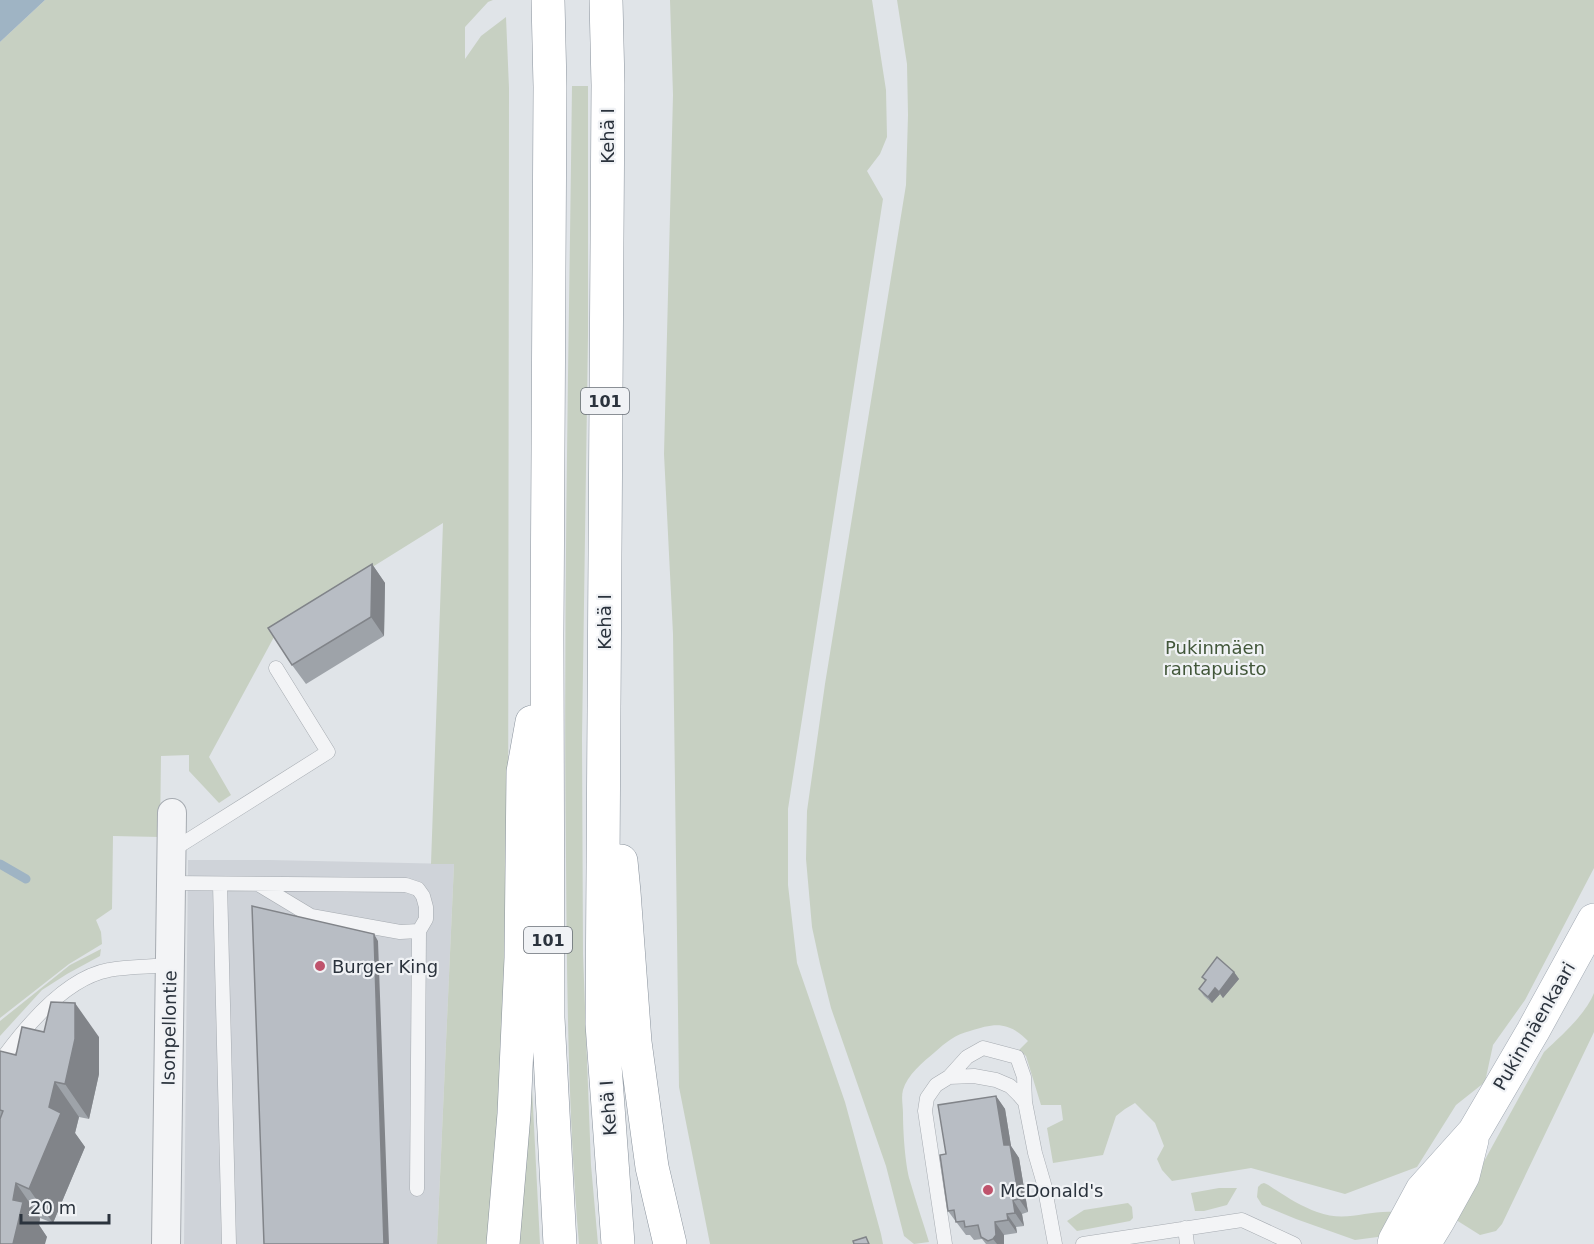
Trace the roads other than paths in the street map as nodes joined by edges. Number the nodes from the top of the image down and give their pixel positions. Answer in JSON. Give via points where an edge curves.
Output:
{"nodes":[{"id":1,"x":548,"y":0,"type":"edge"},
{"id":2,"x":606,"y":0,"type":"edge"},
{"id":3,"x":547,"y":635,"type":"junction"},
{"id":4,"x":276,"y":668,"type":"dead end"},
{"id":5,"x":603,"y":717,"type":"junction"},
{"id":6,"x":172,"y":813,"type":"dead end"},
{"id":7,"x":171,"y":851,"type":"junction"},
{"id":8,"x":171,"y":883,"type":"junction"},
{"id":9,"x":220,"y":884,"type":"junction"},
{"id":10,"x":257,"y":884,"type":"junction"},
{"id":11,"x":1594,"y":920,"type":"edge"},
{"id":12,"x":419,"y":931,"type":"junction"},
{"id":13,"x":170,"y":965,"type":"junction"},
{"id":14,"x":0,"y":1062,"type":"edge"},
{"id":15,"x":949,"y":1077,"type":"junction"},
{"id":16,"x":1025,"y":1102,"type":"junction"},
{"id":17,"x":1474,"y":1132,"type":"junction"},
{"id":18,"x":417,"y":1189,"type":"dead end"},
{"id":19,"x":1185,"y":1228,"type":"junction"},
{"id":20,"x":166,"y":1244,"type":"edge"},
{"id":21,"x":229,"y":1244,"type":"edge"},
{"id":22,"x":503,"y":1244,"type":"edge"},
{"id":23,"x":560,"y":1244,"type":"edge"},
{"id":24,"x":618,"y":1244,"type":"edge"},
{"id":25,"x":670,"y":1244,"type":"edge"},
{"id":26,"x":945,"y":1244,"type":"edge"},
{"id":27,"x":1055,"y":1244,"type":"edge"},
{"id":28,"x":1083,"y":1244,"type":"edge"},
{"id":29,"x":1186,"y":1244,"type":"edge"},
{"id":30,"x":1294,"y":1244,"type":"edge"},
{"id":31,"x":1394,"y":1244,"type":"edge"},
{"id":32,"x":1424,"y":1244,"type":"edge"}],
"edges":[{"from":1,"to":3,"type":"main road","number":"101"},
{"from":2,"to":5,"type":"main road","name":"Kehä I","number":"101"},
{"from":3,"to":22,"type":"main road","via":[[523,772],[521,958]]},
{"from":3,"to":23,"type":"main road","number":"101","via":[[548,1018]]},
{"from":4,"to":7,"type":"lane","via":[[328,752]]},
{"from":5,"to":24,"type":"main road","name":"Kehä I","number":"101","via":[[602,1024]]},
{"from":5,"to":25,"type":"main road","via":[[624,892],[635,1042],[652,1167]]},
{"from":6,"to":7,"type":"street","name":"Isonpellontie"},
{"from":7,"to":8,"type":"street","name":"Isonpellontie"},
{"from":8,"to":9,"type":"lane"},
{"from":8,"to":13,"type":"street","name":"Isonpellontie"},
{"from":9,"to":10,"type":"lane"},
{"from":9,"to":21,"type":"lane"},
{"from":10,"to":12,"type":"lane","via":[[311,916],[400,932]]},
{"from":10,"to":12,"type":"lane","via":[[406,885],[418,889],[423,896],[426,919]]},
{"from":11,"to":17,"type":"main road","name":"Pukinmäenkaari"},
{"from":12,"to":18,"type":"lane"},
{"from":13,"to":14,"type":"lane","via":[[108,970],[85,978],[36,1018]]},
{"from":13,"to":20,"type":"street","name":"Isonpellontie"},
{"from":15,"to":16,"type":"lane","via":[[996,1080],[1010,1086]]},
{"from":15,"to":16,"type":"lane","via":[[967,1057],[983,1048],[1017,1058],[1024,1077]]},
{"from":15,"to":26,"type":"lane","via":[[936,1085],[927,1098],[925,1111]]},
{"from":16,"to":27,"type":"lane"},
{"from":17,"to":31,"type":"main road","name":"Pukinmäenkaari","via":[[1422,1190]]},
{"from":17,"to":32,"type":"main road","name":"Pukinmäenkaari","via":[[1463,1176]]},
{"from":19,"to":28,"type":"lane"},
{"from":19,"to":29,"type":"lane"},
{"from":19,"to":30,"type":"lane","via":[[1242,1220]]}]}
